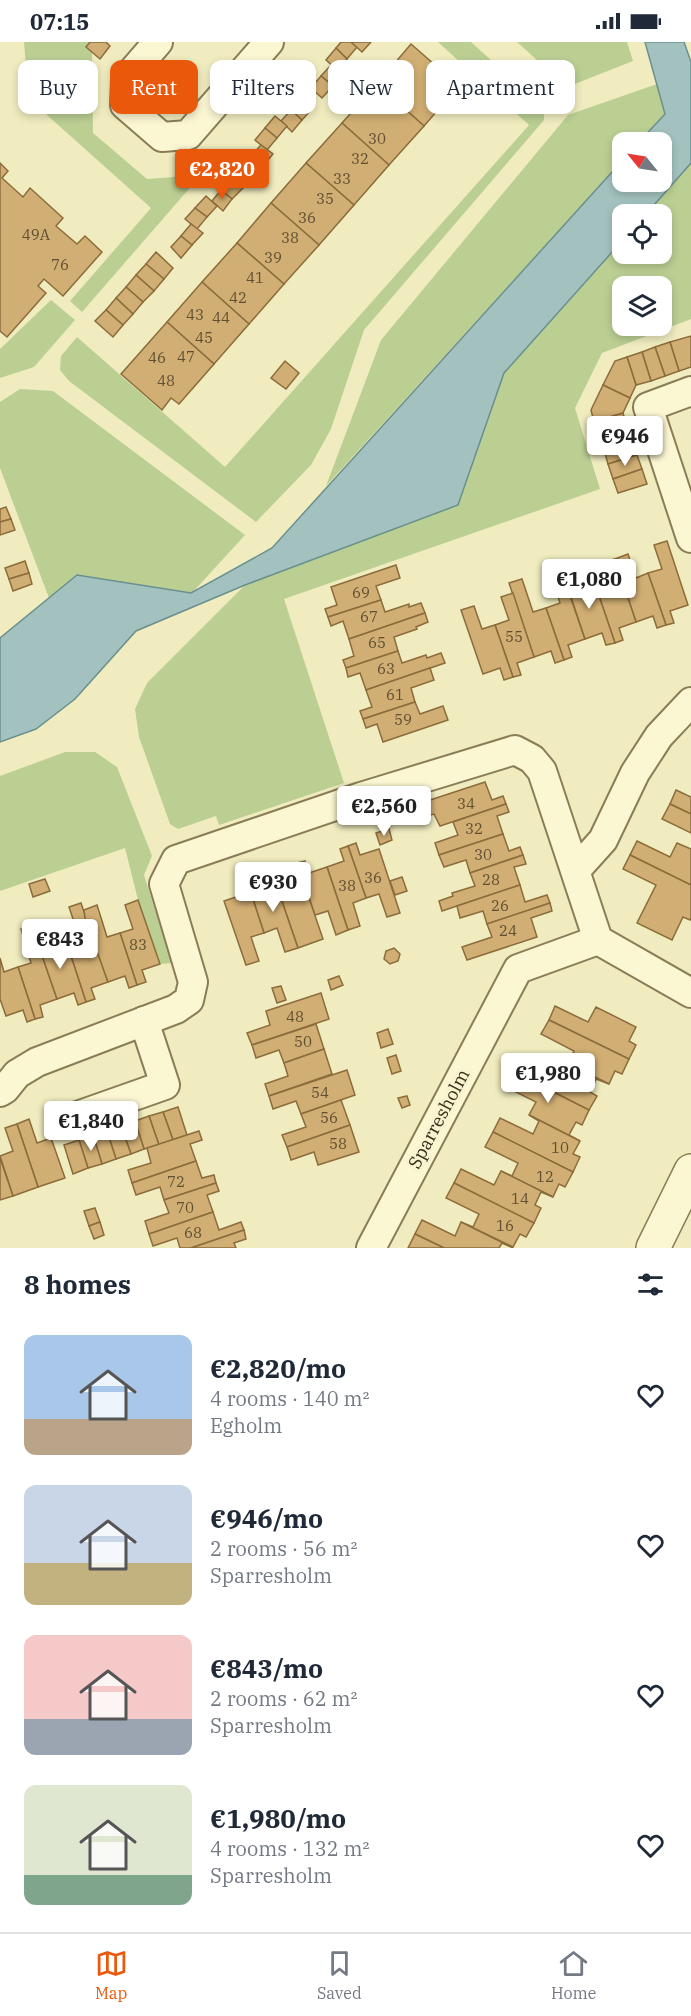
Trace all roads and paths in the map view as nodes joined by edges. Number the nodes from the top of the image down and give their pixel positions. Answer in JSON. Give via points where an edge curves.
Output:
{"nodes":[{"id":1,"x":158,"y":42,"type":"edge"},
{"id":2,"x":269,"y":42,"type":"edge"},
{"id":3,"x":691,"y":391,"type":"edge"},
{"id":4,"x":684,"y":493,"type":"edge"},
{"id":5,"x":691,"y":538,"type":"edge"},
{"id":6,"x":691,"y":702,"type":"edge"},
{"id":7,"x":576,"y":870,"type":"junction"},
{"id":8,"x":598,"y":940,"type":"junction"},
{"id":9,"x":691,"y":993,"type":"edge"},
{"id":10,"x":144,"y":1021,"type":"junction"},
{"id":11,"x":0,"y":1092,"type":"edge"},
{"id":12,"x":63,"y":1121,"type":"dead end"},
{"id":13,"x":691,"y":1172,"type":"edge"},
{"id":14,"x":371,"y":1248,"type":"edge"},
{"id":15,"x":653,"y":1248,"type":"edge"}],
"edges":[{"from":1,"to":2,"type":"street","via":[[126,79],[125,105],[162,137],[188,135]]},
{"from":3,"to":4,"type":"street","via":[[648,407]]},
{"from":4,"to":5,"type":"street"},
{"from":6,"to":7,"type":"street","via":[[659,736],[635,773],[603,840]]},
{"from":7,"to":8,"type":"street"},
{"from":7,"to":10,"type":"street","via":[[542,771],[532,759],[515,750],[176,860],[164,884],[193,982],[189,1000]]},
{"from":8,"to":9,"type":"street"},
{"from":8,"to":14,"type":"street","name":"Sparresholm","via":[[518,969]]},
{"from":10,"to":11,"type":"street","via":[[37,1062],[17,1074]]},
{"from":10,"to":12,"type":"street","via":[[165,1085]]},
{"from":13,"to":15,"type":"street"}]}
